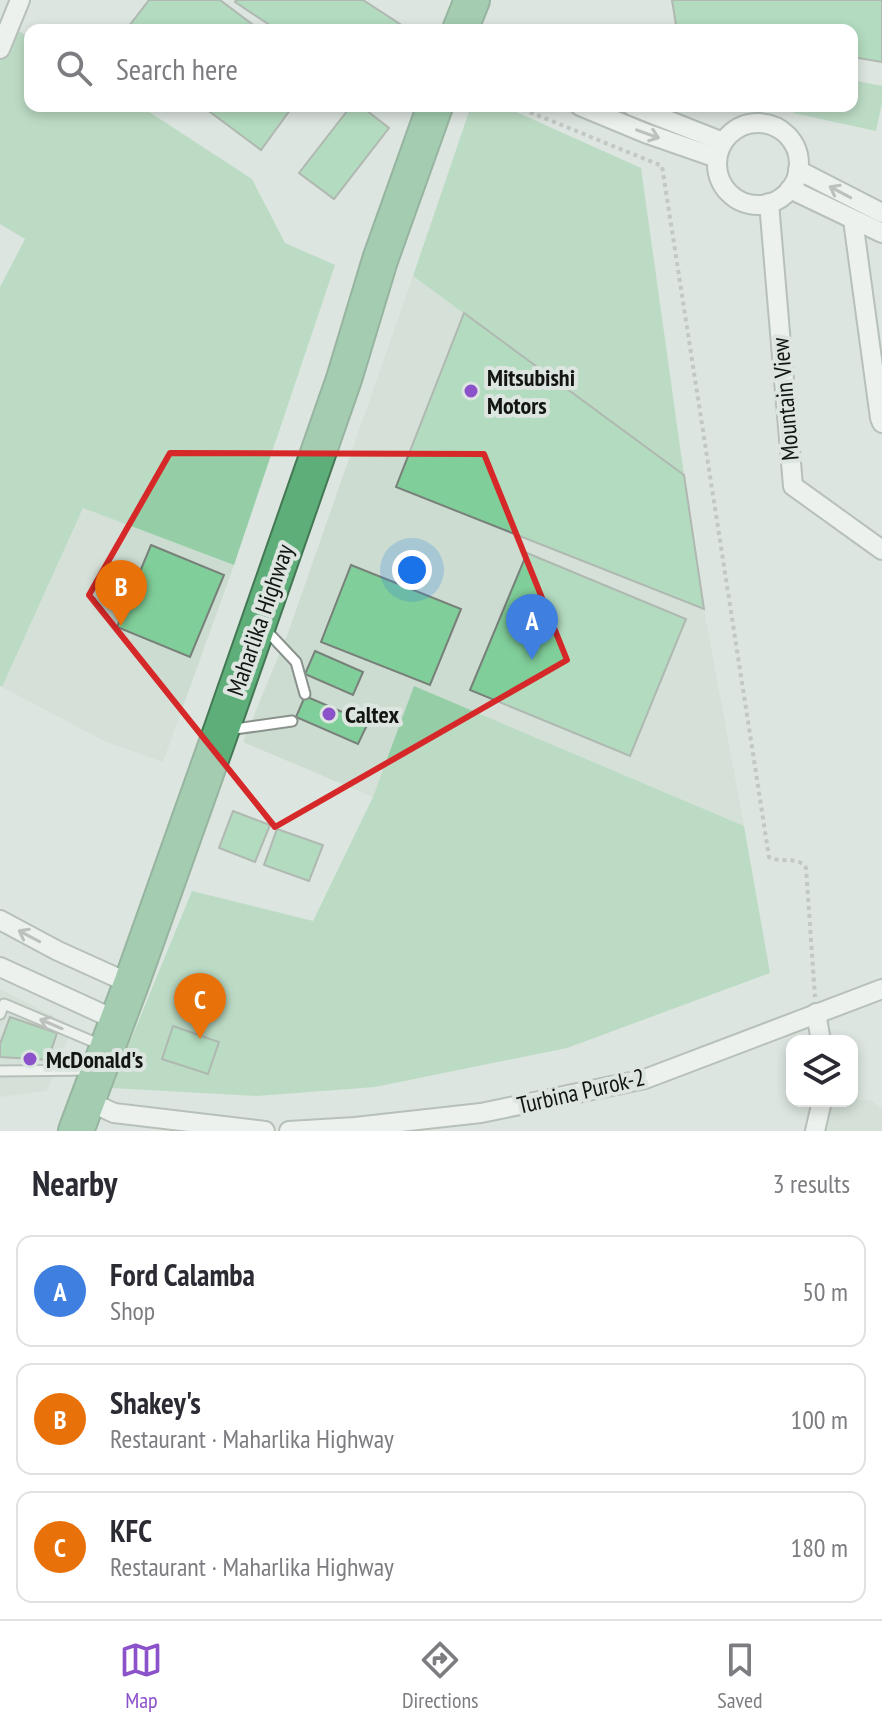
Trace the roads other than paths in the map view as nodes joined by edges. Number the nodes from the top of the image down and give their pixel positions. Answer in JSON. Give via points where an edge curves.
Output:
{"nodes":[{"id":1,"x":20,"y":0,"type":"edge"},
{"id":2,"x":472,"y":0,"type":"edge"},
{"id":3,"x":462,"y":24,"type":"edge"},
{"id":4,"x":0,"y":49,"type":"edge"},
{"id":5,"x":433,"y":112,"type":"edge"},
{"id":6,"x":594,"y":112,"type":"edge"},
{"id":7,"x":644,"y":112,"type":"edge"},
{"id":8,"x":751,"y":115,"type":"edge"},
{"id":9,"x":720,"y":150,"type":"junction"},
{"id":10,"x":798,"y":170,"type":"junction"},
{"id":11,"x":790,"y":189,"type":"junction"},
{"id":12,"x":769,"y":203,"type":"junction"},
{"id":13,"x":882,"y":213,"type":"edge"},
{"id":14,"x":853,"y":220,"type":"junction"},
{"id":15,"x":882,"y":233,"type":"edge"},
{"id":16,"x":882,"y":423,"type":"edge"},
{"id":17,"x":882,"y":550,"type":"edge"},
{"id":18,"x":259,"y":623,"type":"junction"},
{"id":19,"x":305,"y":694,"type":"dead end"},
{"id":20,"x":292,"y":721,"type":"dead end"},
{"id":21,"x":221,"y":731,"type":"junction"},
{"id":22,"x":0,"y":920,"type":"edge"},
{"id":23,"x":0,"y":967,"type":"edge"},
{"id":24,"x":131,"y":984,"type":"junction"},
{"id":25,"x":882,"y":989,"type":"edge"},
{"id":26,"x":816,"y":1013,"type":"junction"},
{"id":27,"x":0,"y":1014,"type":"edge"},
{"id":28,"x":820,"y":1035,"type":"edge"},
{"id":29,"x":0,"y":1071,"type":"edge"},
{"id":30,"x":98,"y":1074,"type":"edge"},
{"id":31,"x":821,"y":1107,"type":"edge"},
{"id":32,"x":265,"y":1131,"type":"edge"},
{"id":33,"x":289,"y":1131,"type":"edge"},
{"id":34,"x":815,"y":1131,"type":"edge"}],
"edges":[{"from":1,"to":4,"type":"street"},
{"from":2,"to":3,"type":"highway"},
{"from":5,"to":18,"type":"highway","name":"Maharlika Highway"},
{"from":6,"to":9,"type":"street","one_way":true,"via":[[645,133]]},
{"from":7,"to":9,"type":"street"},
{"from":8,"to":9,"type":"street"},
{"from":8,"to":10,"type":"street","via":[[787,135]]},
{"from":9,"to":12,"type":"street","via":[[718,171],[731,194],[755,204]]},
{"from":10,"to":11,"type":"street"},
{"from":13,"to":10,"type":"street","one_way":true},
{"from":11,"to":12,"type":"street"},
{"from":11,"to":14,"type":"street"},
{"from":12,"to":17,"type":"street","name":"Mountain View","via":[[793,486]]},
{"from":14,"to":15,"type":"street"},
{"from":14,"to":16,"type":"street"},
{"from":18,"to":19,"type":"lane","via":[[296,662]]},
{"from":18,"to":21,"type":"highway","name":"Maharlika Highway"},
{"from":20,"to":21,"type":"lane"},
{"from":21,"to":24,"type":"highway","name":"Maharlika Highway"},
{"from":24,"to":22,"type":"street","one_way":true},
{"from":23,"to":30,"type":"street"},
{"from":24,"to":30,"type":"highway","name":"Maharlika Highway"},
{"from":25,"to":26,"type":"street","name":"Turbina Purok-2"},
{"from":26,"to":28,"type":"street"},
{"from":26,"to":33,"type":"street","name":"Turbina Purok-2","via":[[645,1079],[481,1113]]},
{"from":30,"to":27,"type":"lane","one_way":true,"via":[[4,1004]]},
{"from":29,"to":30,"type":"lane"},
{"from":30,"to":32,"type":"street","via":[[114,1113]]},
{"from":31,"to":34,"type":"street"}]}
